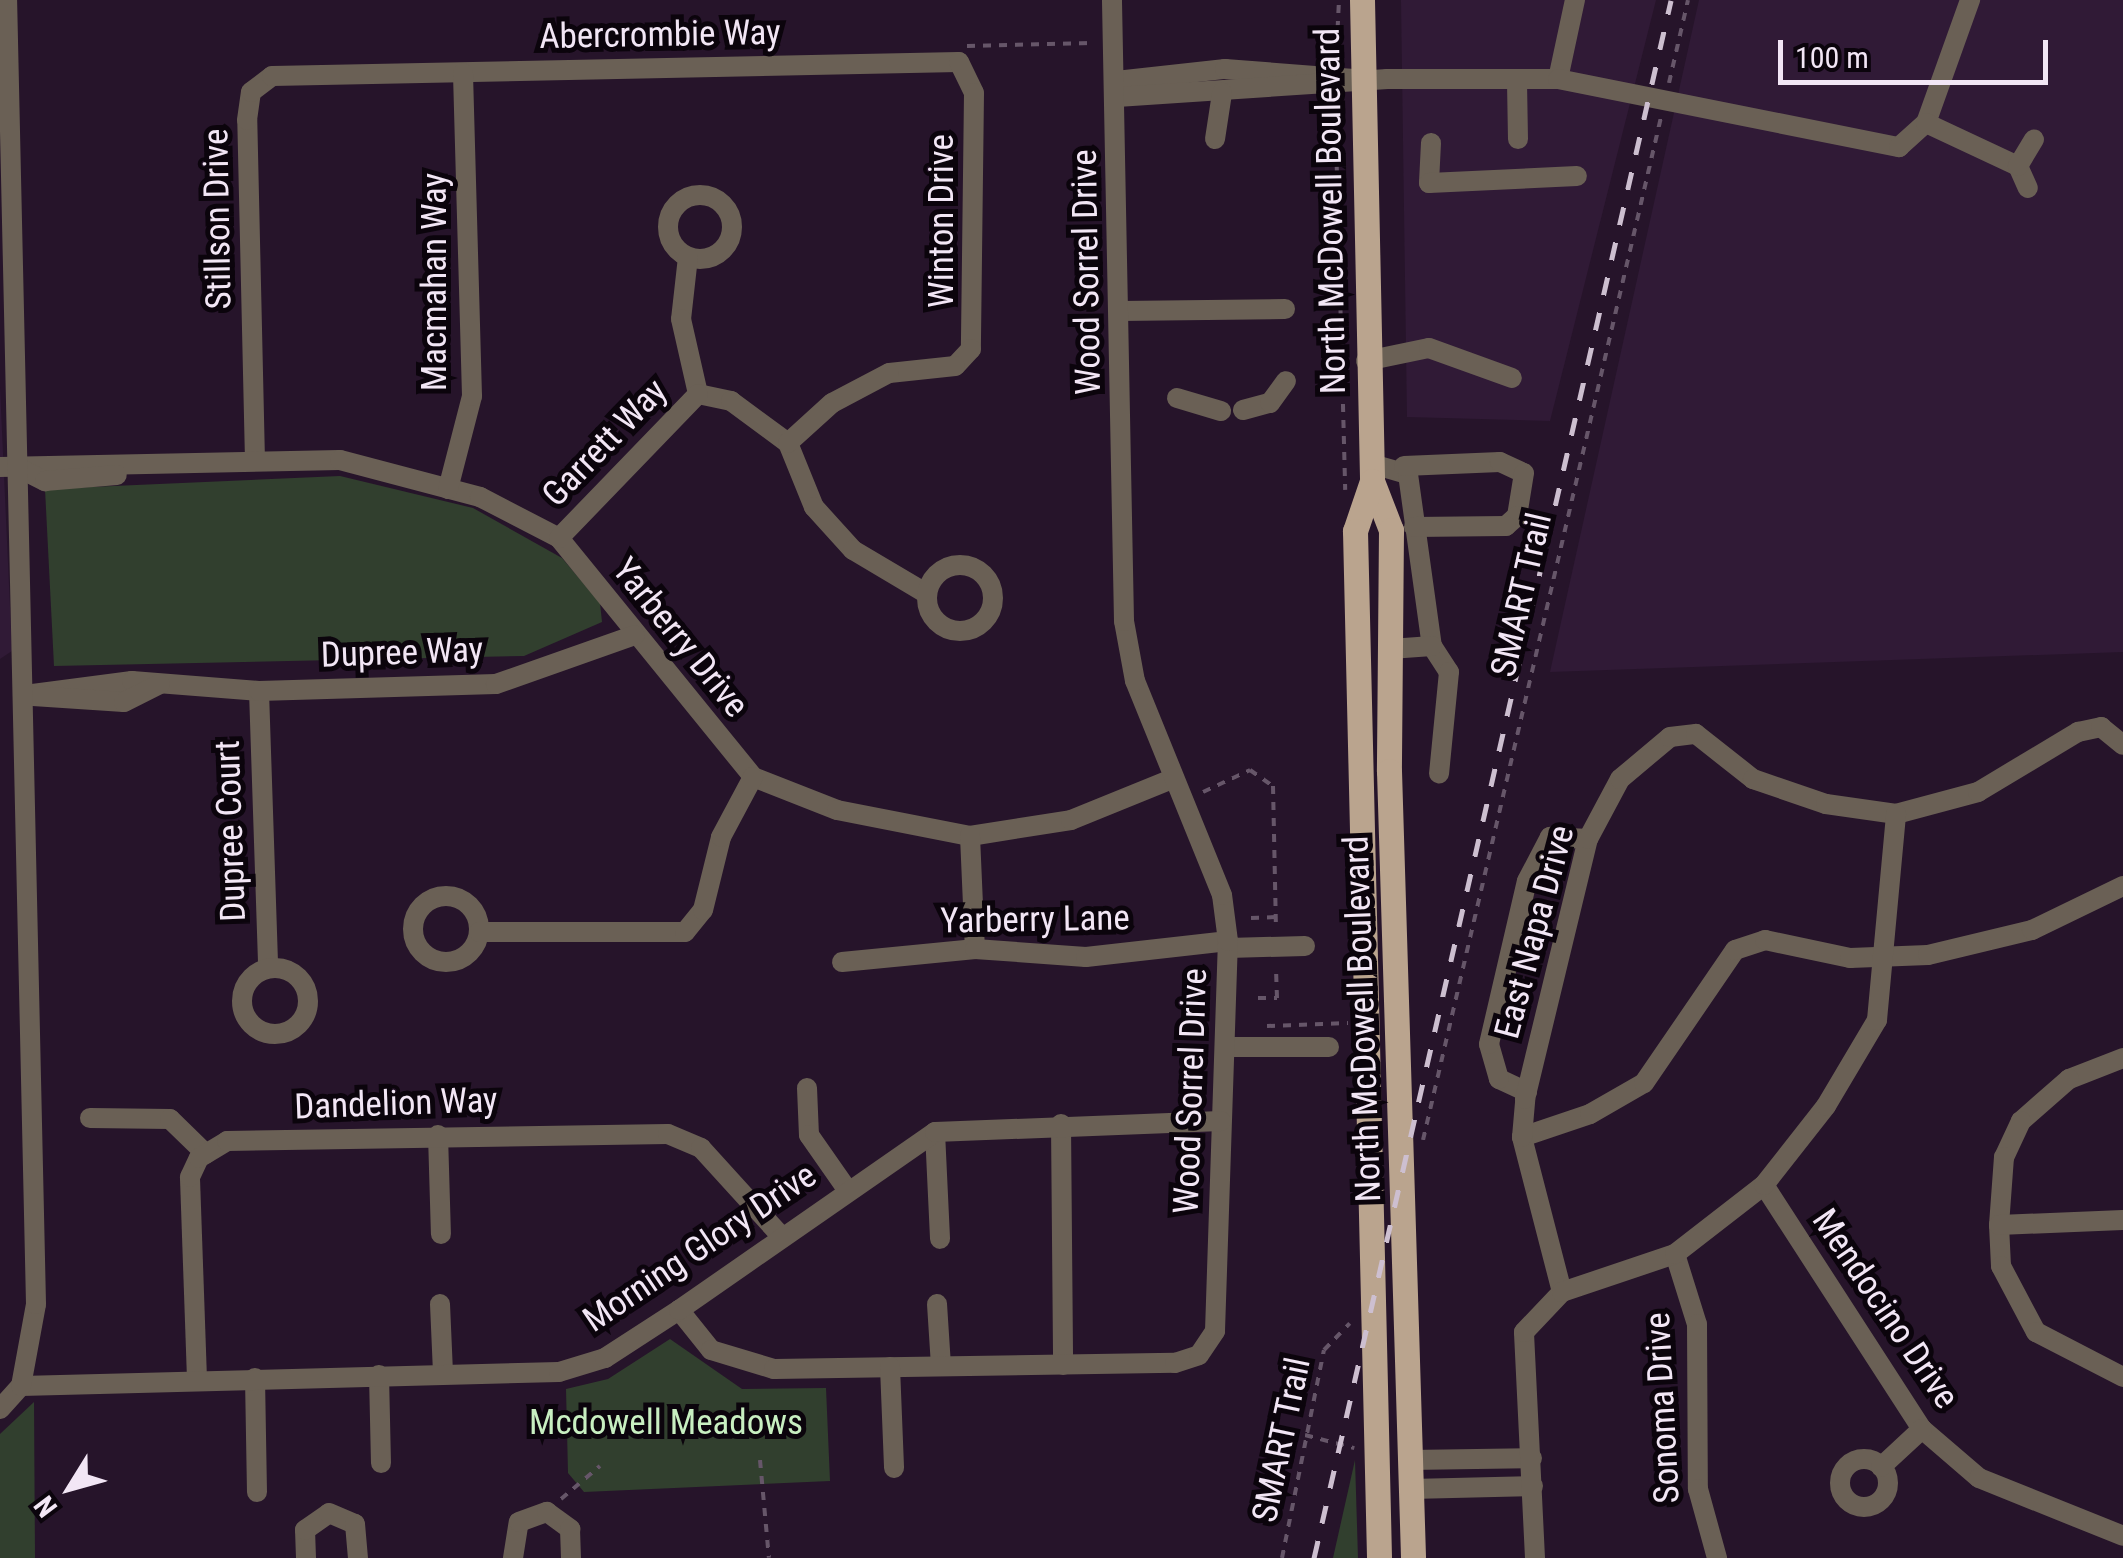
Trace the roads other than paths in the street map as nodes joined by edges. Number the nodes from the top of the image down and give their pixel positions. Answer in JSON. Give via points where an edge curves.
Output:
{"nodes":[{"id":1,"x":6,"y":0,"type":"edge"},
{"id":2,"x":1112,"y":0,"type":"edge"},
{"id":3,"x":1362,"y":0,"type":"edge"},
{"id":4,"x":1574,"y":0,"type":"edge"},
{"id":5,"x":1970,"y":0,"type":"edge"},
{"id":6,"x":4,"y":30,"type":"edge"},
{"id":7,"x":956,"y":62,"type":"joint"},
{"id":8,"x":362,"y":69,"type":"joint"},
{"id":9,"x":463,"y":73,"type":"junction"},
{"id":10,"x":1558,"y":79,"type":"junction"},
{"id":11,"x":1361,"y":80,"type":"junction"},
{"id":12,"x":1517,"y":82,"type":"junction"},
{"id":13,"x":1117,"y":89,"type":"junction"},
{"id":14,"x":1222,"y":93,"type":"junction"},
{"id":15,"x":1926,"y":123,"type":"junction"},
{"id":16,"x":1215,"y":139,"type":"dead end"},
{"id":17,"x":1518,"y":139,"type":"dead end"},
{"id":18,"x":2034,"y":139,"type":"dead end"},
{"id":19,"x":1431,"y":143,"type":"dead end"},
{"id":20,"x":2018,"y":166,"type":"junction"},
{"id":21,"x":1576,"y":176,"type":"dead end"},
{"id":22,"x":6,"y":186,"type":"edge"},
{"id":23,"x":2028,"y":188,"type":"dead end"},
{"id":24,"x":688,"y":256,"type":"dead end"},
{"id":25,"x":1286,"y":309,"type":"dead end"},
{"id":26,"x":1120,"y":311,"type":"junction"},
{"id":27,"x":1366,"y":361,"type":"junction"},
{"id":28,"x":1512,"y":378,"type":"dead end"},
{"id":29,"x":1286,"y":381,"type":"dead end"},
{"id":30,"x":698,"y":394,"type":"junction"},
{"id":31,"x":1177,"y":398,"type":"dead end"},
{"id":32,"x":1221,"y":410,"type":"dead end"},
{"id":33,"x":1244,"y":410,"type":"dead end"},
{"id":34,"x":788,"y":442,"type":"junction"},
{"id":35,"x":255,"y":462,"type":"junction"},
{"id":36,"x":1404,"y":466,"type":"junction"},
{"id":37,"x":0,"y":468,"type":"edge"},
{"id":38,"x":23,"y":470,"type":"junction"},
{"id":39,"x":1372,"y":473,"type":"junction"},
{"id":40,"x":448,"y":488,"type":"junction"},
{"id":41,"x":1414,"y":527,"type":"junction"},
{"id":42,"x":559,"y":538,"type":"junction"},
{"id":43,"x":927,"y":594,"type":"dead end"},
{"id":44,"x":0,"y":596,"type":"edge"},
{"id":45,"x":23,"y":597,"type":"junction"},
{"id":46,"x":635,"y":635,"type":"junction"},
{"id":47,"x":1432,"y":646,"type":"junction"},
{"id":48,"x":1390,"y":649,"type":"junction"},
{"id":49,"x":259,"y":691,"type":"junction"},
{"id":50,"x":25,"y":695,"type":"junction"},
{"id":51,"x":2123,"y":745,"type":"edge"},
{"id":52,"x":1440,"y":774,"type":"dead end"},
{"id":53,"x":753,"y":777,"type":"junction"},
{"id":54,"x":1172,"y":779,"type":"junction"},
{"id":55,"x":1896,"y":814,"type":"junction"},
{"id":56,"x":970,"y":836,"type":"junction"},
{"id":57,"x":1588,"y":839,"type":"junction"},
{"id":58,"x":2123,"y":886,"type":"edge"},
{"id":59,"x":479,"y":932,"type":"dead end"},
{"id":60,"x":1228,"y":944,"type":"junction"},
{"id":61,"x":1305,"y":946,"type":"dead end"},
{"id":62,"x":975,"y":949,"type":"junction"},
{"id":63,"x":1886,"y":960,"type":"junction"},
{"id":64,"x":842,"y":962,"type":"dead end"},
{"id":65,"x":268,"y":968,"type":"dead end"},
{"id":66,"x":1329,"y":1046,"type":"dead end"},
{"id":67,"x":1228,"y":1047,"type":"junction"},
{"id":68,"x":2123,"y":1058,"type":"edge"},
{"id":69,"x":807,"y":1088,"type":"dead end"},
{"id":70,"x":1527,"y":1092,"type":"junction"},
{"id":71,"x":90,"y":1118,"type":"dead end"},
{"id":72,"x":1221,"y":1121,"type":"junction"},
{"id":73,"x":1061,"y":1124,"type":"junction"},
{"id":74,"x":935,"y":1132,"type":"junction"},
{"id":75,"x":438,"y":1135,"type":"junction"},
{"id":76,"x":1522,"y":1137,"type":"junction"},
{"id":77,"x":206,"y":1154,"type":"junction"},
{"id":78,"x":1764,"y":1185,"type":"junction"},
{"id":79,"x":846,"y":1188,"type":"junction"},
{"id":80,"x":2123,"y":1220,"type":"edge"},
{"id":81,"x":1999,"y":1225,"type":"junction"},
{"id":82,"x":441,"y":1234,"type":"dead end"},
{"id":83,"x":780,"y":1236,"type":"junction"},
{"id":84,"x":940,"y":1239,"type":"dead end"},
{"id":85,"x":1675,"y":1254,"type":"junction"},
{"id":86,"x":1562,"y":1292,"type":"junction"},
{"id":87,"x":440,"y":1304,"type":"dead end"},
{"id":88,"x":938,"y":1304,"type":"dead end"},
{"id":89,"x":679,"y":1310,"type":"junction"},
{"id":90,"x":1062,"y":1365,"type":"junction"},
{"id":91,"x":941,"y":1366,"type":"junction"},
{"id":92,"x":890,"y":1367,"type":"junction"},
{"id":93,"x":443,"y":1374,"type":"junction"},
{"id":94,"x":378,"y":1375,"type":"junction"},
{"id":95,"x":2123,"y":1377,"type":"edge"},
{"id":96,"x":196,"y":1378,"type":"junction"},
{"id":97,"x":255,"y":1378,"type":"junction"},
{"id":98,"x":21,"y":1386,"type":"junction"},
{"id":99,"x":0,"y":1408,"type":"edge"},
{"id":100,"x":1922,"y":1429,"type":"junction"},
{"id":101,"x":1532,"y":1458,"type":"junction"},
{"id":102,"x":1410,"y":1460,"type":"junction"},
{"id":103,"x":381,"y":1464,"type":"dead end"},
{"id":104,"x":1881,"y":1467,"type":"dead end"},
{"id":105,"x":894,"y":1468,"type":"dead end"},
{"id":106,"x":1533,"y":1486,"type":"junction"},
{"id":107,"x":1410,"y":1489,"type":"junction"},
{"id":108,"x":258,"y":1492,"type":"dead end"},
{"id":109,"x":2123,"y":1536,"type":"edge"},
{"id":110,"x":306,"y":1558,"type":"edge"},
{"id":111,"x":358,"y":1558,"type":"edge"},
{"id":112,"x":514,"y":1558,"type":"edge"},
{"id":113,"x":570,"y":1558,"type":"edge"},
{"id":114,"x":1380,"y":1558,"type":"edge"},
{"id":115,"x":1413,"y":1558,"type":"edge"},
{"id":116,"x":1535,"y":1558,"type":"edge"},
{"id":117,"x":1717,"y":1558,"type":"edge"}],
"edges":[{"from":1,"to":6,"type":"street"},
{"from":2,"to":13,"type":"street","name":"Wood Sorrel Drive"},
{"from":3,"to":11,"type":"main road","name":"North McDowell Boulevard"},
{"from":4,"to":10,"type":"street"},
{"from":5,"to":15,"type":"street"},
{"from":6,"to":22,"type":"street"},
{"from":7,"to":9,"type":"street","name":"Abercrombie Way"},
{"from":7,"to":34,"type":"street","name":"Winton Drive","via":[[974,93],[971,349],[955,366],[889,373],[832,403]]},
{"from":8,"to":9,"type":"street","name":"Abercrombie Way"},
{"from":8,"to":35,"type":"street","name":"Stillson Drive","via":[[272,76],[251,92]]},
{"from":9,"to":40,"type":"street","name":"Macmahan Way","via":[[472,396]]},
{"from":10,"to":12,"type":"street"},
{"from":10,"to":15,"type":"street","via":[[1862,145],[1899,147]]},
{"from":11,"to":12,"type":"street"},
{"from":11,"to":13,"type":"street","via":[[1225,70]]},
{"from":11,"to":14,"type":"street"},
{"from":11,"to":27,"type":"main road","name":"North McDowell Boulevard"},
{"from":12,"to":17,"type":"street"},
{"from":13,"to":14,"type":"street"},
{"from":13,"to":26,"type":"street","name":"Wood Sorrel Drive"},
{"from":14,"to":16,"type":"street"},
{"from":15,"to":20,"type":"street"},
{"from":18,"to":20,"type":"street"},
{"from":19,"to":21,"type":"street","via":[[1429,183]]},
{"from":20,"to":23,"type":"street"},
{"from":22,"to":38,"type":"street"},
{"from":24,"to":30,"type":"street","via":[[681,319]]},
{"from":25,"to":26,"type":"street"},
{"from":26,"to":54,"type":"street","name":"Wood Sorrel Drive","via":[[1124,621],[1135,681]]},
{"from":27,"to":28,"type":"street","via":[[1429,348]]},
{"from":27,"to":39,"type":"main road","name":"North McDowell Boulevard"},
{"from":29,"to":33,"type":"street","via":[[1270,403]]},
{"from":30,"to":34,"type":"street","via":[[731,400]]},
{"from":30,"to":42,"type":"street","name":"Garrett Way"},
{"from":31,"to":32,"type":"street"},
{"from":34,"to":43,"type":"street","via":[[814,507],[853,550]]},
{"from":35,"to":38,"type":"street","name":"Yarberry Drive","via":[[136,464],[113,477],[46,480]]},
{"from":35,"to":40,"type":"street","name":"Yarberry Drive","via":[[340,460]]},
{"from":36,"to":39,"type":"street"},
{"from":36,"to":41,"type":"street"},
{"from":36,"to":41,"type":"street","via":[[1500,462],[1524,473],[1518,516],[1506,526]]},
{"from":37,"to":38,"type":"street","name":"Yarberry Drive"},
{"from":38,"to":45,"type":"street"},
{"from":39,"to":48,"type":"main road","name":"North McDowell Boulevard","via":[[1391,530]]},
{"from":39,"to":114,"type":"main road","name":"North McDowell Boulevard","via":[[1354,531]]},
{"from":40,"to":42,"type":"street","name":"Yarberry Drive"},
{"from":41,"to":47,"type":"street"},
{"from":42,"to":46,"type":"street","name":"Yarberry Drive"},
{"from":44,"to":45,"type":"street"},
{"from":45,"to":50,"type":"street"},
{"from":46,"to":49,"type":"street","name":"Dupree Way","via":[[496,684]]},
{"from":46,"to":53,"type":"street","name":"Yarberry Drive"},
{"from":47,"to":48,"type":"street"},
{"from":47,"to":52,"type":"street","via":[[1449,672]]},
{"from":48,"to":102,"type":"main road","name":"North McDowell Boulevard"},
{"from":49,"to":50,"type":"street","name":"Dupree Way","via":[[162,684],[124,702]]},
{"from":49,"to":65,"type":"street","name":"Dupree Court"},
{"from":50,"to":98,"type":"street","via":[[36,1304]]},
{"from":51,"to":55,"type":"street","via":[[2100,727],[2078,732],[1978,792]]},
{"from":53,"to":56,"type":"street","name":"Yarberry Drive","via":[[838,810]]},
{"from":53,"to":59,"type":"street","via":[[721,837],[704,910],[686,932]]},
{"from":54,"to":56,"type":"street","name":"Yarberry Drive","via":[[1071,820]]},
{"from":54,"to":60,"type":"street","name":"Wood Sorrel Drive","via":[[1222,895]]},
{"from":55,"to":57,"type":"street","name":"East Napa Drive","via":[[1826,804],[1753,779],[1696,734],[1670,737],[1620,779]]},
{"from":55,"to":63,"type":"street"},
{"from":56,"to":62,"type":"street"},
{"from":57,"to":70,"type":"street","name":"East Napa Drive"},
{"from":57,"to":70,"type":"street","via":[[1550,838],[1527,882],[1488,1044],[1499,1079]]},
{"from":58,"to":63,"type":"street","via":[[2032,930]]},
{"from":60,"to":61,"type":"street","name":"Yarberry Lane"},
{"from":60,"to":62,"type":"street","name":"Yarberry Lane","via":[[1086,957]]},
{"from":60,"to":67,"type":"street","name":"Wood Sorrel Drive"},
{"from":62,"to":64,"type":"street","name":"Yarberry Lane"},
{"from":63,"to":76,"type":"street","via":[[1764,940],[1734,950],[1644,1083],[1590,1114]]},
{"from":63,"to":78,"type":"street","via":[[1877,1020]]},
{"from":66,"to":67,"type":"street"},
{"from":67,"to":72,"type":"street","name":"Wood Sorrel Drive"},
{"from":68,"to":81,"type":"street","via":[[2068,1079],[2021,1121],[2004,1157]]},
{"from":69,"to":79,"type":"street","via":[[809,1135]]},
{"from":70,"to":76,"type":"street","name":"East Napa Drive"},
{"from":71,"to":77,"type":"street","via":[[170,1119]]},
{"from":72,"to":73,"type":"street","name":"Morning Glory Drive"},
{"from":72,"to":90,"type":"street","name":"Wood Sorrel Drive","via":[[1216,1331],[1199,1355],[1175,1364]]},
{"from":73,"to":74,"type":"street","name":"Morning Glory Drive"},
{"from":73,"to":90,"type":"street"},
{"from":74,"to":79,"type":"street","name":"Morning Glory Drive"},
{"from":74,"to":84,"type":"street"},
{"from":75,"to":77,"type":"street","name":"Dandelion Way","via":[[227,1141]]},
{"from":75,"to":82,"type":"street"},
{"from":75,"to":83,"type":"street","name":"Dandelion Way","via":[[668,1134],[701,1148]]},
{"from":76,"to":86,"type":"street","name":"East Napa Drive"},
{"from":77,"to":96,"type":"street","via":[[190,1177]]},
{"from":78,"to":85,"type":"street"},
{"from":78,"to":100,"type":"street","name":"Mendocino Drive"},
{"from":79,"to":83,"type":"street","name":"Morning Glory Drive"},
{"from":80,"to":81,"type":"street"},
{"from":81,"to":95,"type":"street","via":[[2001,1266],[2036,1332]]},
{"from":83,"to":89,"type":"street","name":"Morning Glory Drive"},
{"from":85,"to":86,"type":"street"},
{"from":85,"to":117,"type":"street","name":"Sonoma Drive","via":[[1697,1324],[1698,1490]]},
{"from":86,"to":101,"type":"street","via":[[1524,1332]]},
{"from":87,"to":93,"type":"street"},
{"from":88,"to":91,"type":"street"},
{"from":89,"to":92,"type":"street","name":"Wood Sorrel Drive","via":[[711,1350],[737,1364]]},
{"from":89,"to":93,"type":"street","name":"Morning Glory Drive","via":[[605,1358],[559,1372]]},
{"from":90,"to":91,"type":"street","name":"Wood Sorrel Drive"},
{"from":91,"to":92,"type":"street","name":"Wood Sorrel Drive"},
{"from":92,"to":105,"type":"street"},
{"from":93,"to":94,"type":"street","name":"Morning Glory Drive"},
{"from":94,"to":97,"type":"street","name":"Morning Glory Drive"},
{"from":94,"to":103,"type":"street"},
{"from":96,"to":97,"type":"street","name":"Morning Glory Drive"},
{"from":96,"to":98,"type":"street","name":"Morning Glory Drive"},
{"from":97,"to":108,"type":"street"},
{"from":98,"to":99,"type":"street"},
{"from":100,"to":104,"type":"street"},
{"from":100,"to":109,"type":"street","name":"Mendocino Drive","via":[[1979,1478]]},
{"from":101,"to":102,"type":"street"},
{"from":101,"to":106,"type":"street"},
{"from":102,"to":107,"type":"main road","name":"North McDowell Boulevard"},
{"from":106,"to":107,"type":"street"},
{"from":106,"to":116,"type":"street"},
{"from":107,"to":115,"type":"main road","name":"North McDowell Boulevard"},
{"from":110,"to":111,"type":"street","via":[[305,1530],[328,1513],[355,1524]]},
{"from":112,"to":113,"type":"street","via":[[513,1530],[547,1512],[570,1529]]}]}
